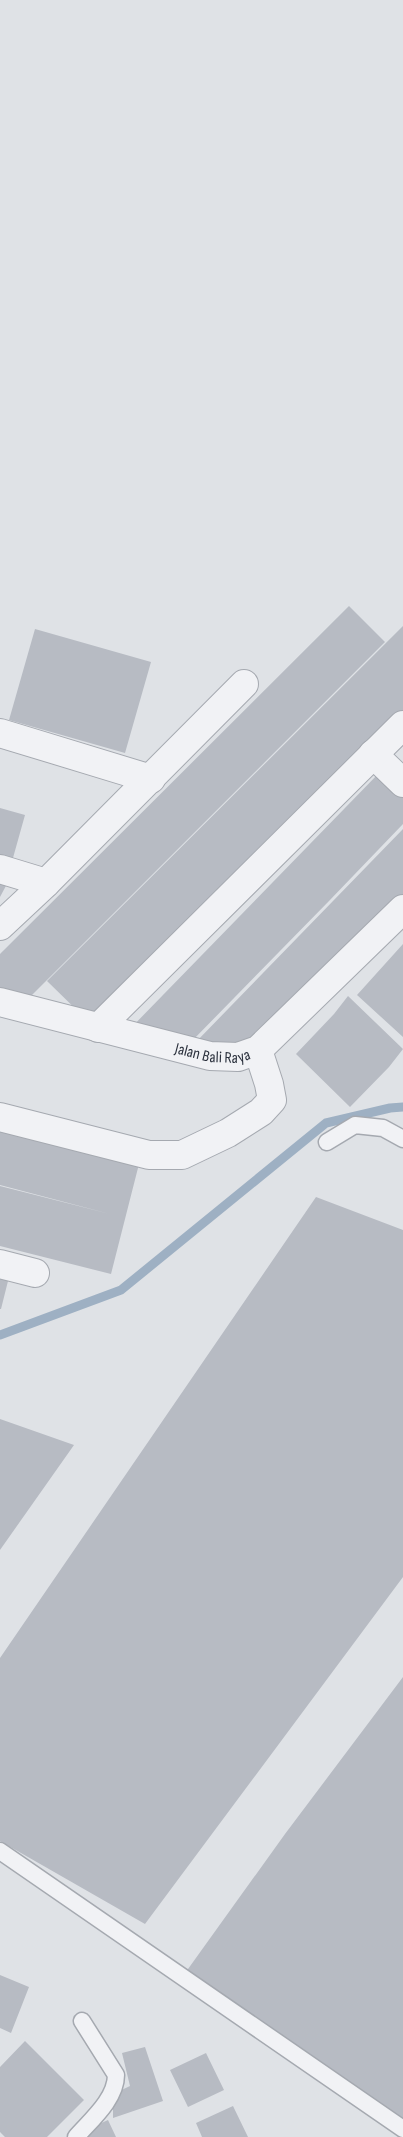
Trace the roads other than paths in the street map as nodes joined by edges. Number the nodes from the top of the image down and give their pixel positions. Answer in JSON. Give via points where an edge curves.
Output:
{"nodes":[{"id":1,"x":244,"y":684,"type":"dead end"},
{"id":2,"x":403,"y":725,"type":"edge"},
{"id":3,"x":0,"y":734,"type":"edge"},
{"id":4,"x":373,"y":754,"type":"junction"},
{"id":5,"x":151,"y":779,"type":"junction"},
{"id":6,"x":403,"y":783,"type":"edge"},
{"id":7,"x":0,"y":870,"type":"edge"},
{"id":8,"x":46,"y":883,"type":"junction"},
{"id":9,"x":403,"y":909,"type":"edge"},
{"id":10,"x":0,"y":926,"type":"edge"},
{"id":11,"x":0,"y":1002,"type":"edge"},
{"id":12,"x":98,"y":1028,"type":"junction"},
{"id":13,"x":258,"y":1050,"type":"junction"},
{"id":14,"x":0,"y":1116,"type":"edge"},
{"id":15,"x":403,"y":1139,"type":"edge"},
{"id":16,"x":327,"y":1142,"type":"dead end"},
{"id":17,"x":0,"y":1264,"type":"edge"},
{"id":18,"x":35,"y":1273,"type":"dead end"},
{"id":19,"x":0,"y":1851,"type":"edge"},
{"id":20,"x":82,"y":2021,"type":"dead end"},
{"id":21,"x":403,"y":2129,"type":"edge"},
{"id":22,"x":76,"y":2137,"type":"edge"}],
"edges":[{"from":1,"to":5,"type":"street"},
{"from":2,"to":4,"type":"street"},
{"from":3,"to":5,"type":"street"},
{"from":4,"to":6,"type":"street"},
{"from":4,"to":12,"type":"street"},
{"from":5,"to":8,"type":"street"},
{"from":7,"to":8,"type":"street"},
{"from":8,"to":10,"type":"street"},
{"from":9,"to":13,"type":"street","name":"Jalan Bali Raya"},
{"from":11,"to":12,"type":"street","name":"Jalan Bali Raya"},
{"from":12,"to":13,"type":"street","name":"Jalan Bali Raya","via":[[210,1056],[238,1056]]},
{"from":13,"to":14,"type":"street","via":[[272,1100],[261,1112],[228,1133],[182,1155],[149,1154]]},
{"from":15,"to":16,"type":"lane","via":[[383,1128],[355,1125]]},
{"from":17,"to":18,"type":"street"},
{"from":19,"to":21,"type":"lane"},
{"from":20,"to":22,"type":"lane","via":[[116,2075],[116,2084],[103,2107]]}]}
